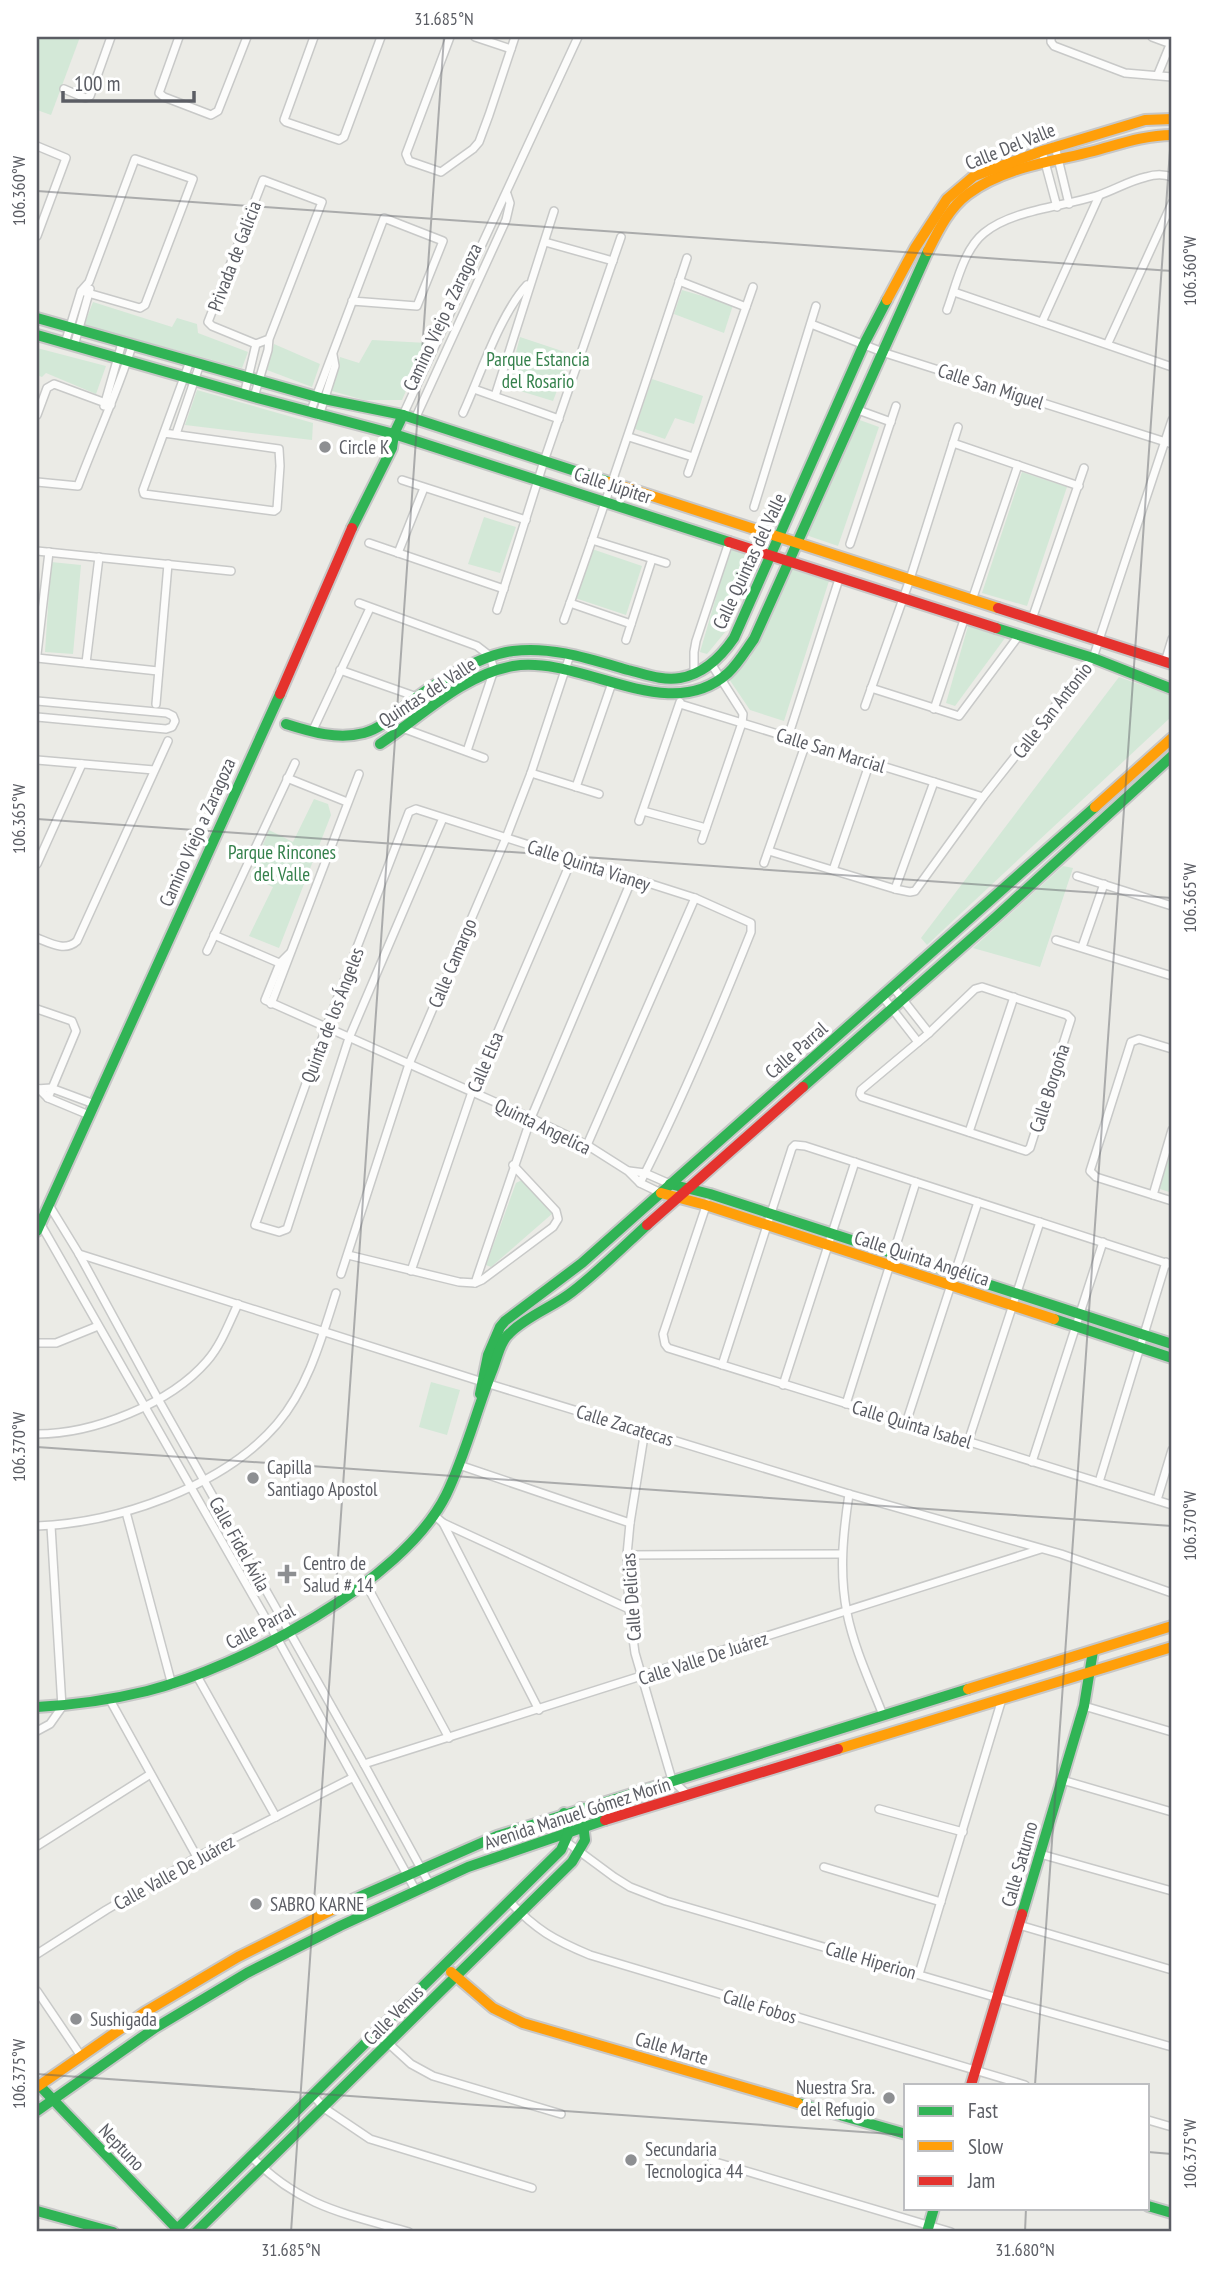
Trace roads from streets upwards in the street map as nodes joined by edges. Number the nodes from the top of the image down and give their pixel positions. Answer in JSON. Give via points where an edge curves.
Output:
{"nodes":[{"id":1,"x":111,"y":37,"type":"edge"},
{"id":2,"x":179,"y":37,"type":"edge"},
{"id":3,"x":247,"y":37,"type":"edge"},
{"id":4,"x":314,"y":37,"type":"edge"},
{"id":5,"x":381,"y":37,"type":"edge"},
{"id":6,"x":450,"y":37,"type":"edge"},
{"id":7,"x":475,"y":37,"type":"edge"},
{"id":8,"x":505,"y":37,"type":"edge"},
{"id":9,"x":515,"y":37,"type":"edge"},
{"id":10,"x":578,"y":37,"type":"edge"},
{"id":11,"x":1051,"y":37,"type":"edge"},
{"id":12,"x":1152,"y":37,"type":"edge"},
{"id":13,"x":1172,"y":42,"type":"edge"},
{"id":14,"x":507,"y":48,"type":"junction"},
{"id":15,"x":1158,"y":74,"type":"junction"},
{"id":16,"x":1172,"y":77,"type":"edge"},
{"id":17,"x":64,"y":89,"type":"dead end"},
{"id":18,"x":1172,"y":119,"type":"edge"},
{"id":19,"x":1172,"y":135,"type":"edge"},
{"id":20,"x":37,"y":146,"type":"edge"},
{"id":21,"x":1055,"y":146,"type":"junction"},
{"id":22,"x":1042,"y":150,"type":"junction"},
{"id":23,"x":1059,"y":160,"type":"junction"},
{"id":24,"x":1045,"y":163,"type":"junction"},
{"id":25,"x":1172,"y":177,"type":"edge"},
{"id":26,"x":1099,"y":195,"type":"junction"},
{"id":27,"x":1172,"y":203,"type":"edge"},
{"id":28,"x":1069,"y":204,"type":"junction"},
{"id":29,"x":1058,"y":207,"type":"junction"},
{"id":30,"x":554,"y":211,"type":"dead end"},
{"id":31,"x":37,"y":236,"type":"edge"},
{"id":32,"x":621,"y":237,"type":"dead end"},
{"id":33,"x":545,"y":242,"type":"junction"},
{"id":34,"x":687,"y":258,"type":"dead end"},
{"id":35,"x":613,"y":261,"type":"junction"},
{"id":36,"x":679,"y":281,"type":"junction"},
{"id":37,"x":89,"y":282,"type":"junction"},
{"id":38,"x":530,"y":282,"type":"junction"},
{"id":39,"x":753,"y":286,"type":"dead end"},
{"id":40,"x":81,"y":291,"type":"junction"},
{"id":41,"x":954,"y":292,"type":"junction"},
{"id":42,"x":90,"y":293,"type":"junction"},
{"id":43,"x":352,"y":302,"type":"junction"},
{"id":44,"x":746,"y":306,"type":"junction"},
{"id":45,"x":816,"y":306,"type":"dead end"},
{"id":46,"x":947,"y":310,"type":"dead end"},
{"id":47,"x":37,"y":318,"type":"edge"},
{"id":48,"x":1042,"y":321,"type":"junction"},
{"id":49,"x":811,"y":324,"type":"junction"},
{"id":50,"x":74,"y":329,"type":"junction"},
{"id":51,"x":37,"y":335,"type":"edge"},
{"id":52,"x":269,"y":339,"type":"junction"},
{"id":53,"x":69,"y":344,"type":"junction"},
{"id":54,"x":127,"y":344,"type":"junction"},
{"id":55,"x":256,"y":344,"type":"junction"},
{"id":56,"x":864,"y":344,"type":"junction"},
{"id":57,"x":1108,"y":344,"type":"junction"},
{"id":58,"x":882,"y":352,"type":"junction"},
{"id":59,"x":122,"y":360,"type":"junction"},
{"id":60,"x":195,"y":363,"type":"junction"},
{"id":61,"x":1171,"y":365,"type":"edge"},
{"id":62,"x":189,"y":379,"type":"junction"},
{"id":63,"x":253,"y":379,"type":"junction"},
{"id":64,"x":474,"y":389,"type":"junction"},
{"id":65,"x":249,"y":396,"type":"junction"},
{"id":66,"x":495,"y":396,"type":"junction"},
{"id":67,"x":320,"y":398,"type":"junction"},
{"id":68,"x":107,"y":403,"type":"junction"},
{"id":69,"x":896,"y":406,"type":"dead end"},
{"id":70,"x":858,"y":410,"type":"junction"},
{"id":71,"x":463,"y":413,"type":"dead end"},
{"id":72,"x":315,"y":414,"type":"junction"},
{"id":73,"x":37,"y":415,"type":"edge"},
{"id":74,"x":409,"y":417,"type":"junction"},
{"id":75,"x":559,"y":419,"type":"junction"},
{"id":76,"x":1172,"y":420,"type":"edge"},
{"id":77,"x":891,"y":422,"type":"junction"},
{"id":78,"x":958,"y":427,"type":"dead end"},
{"id":79,"x":164,"y":433,"type":"junction"},
{"id":80,"x":176,"y":435,"type":"junction"},
{"id":81,"x":399,"y":436,"type":"junction"},
{"id":82,"x":629,"y":437,"type":"junction"},
{"id":83,"x":1169,"y":442,"type":"edge"},
{"id":84,"x":953,"y":443,"type":"junction"},
{"id":85,"x":693,"y":457,"type":"junction"},
{"id":86,"x":544,"y":461,"type":"junction"},
{"id":87,"x":1018,"y":465,"type":"junction"},
{"id":88,"x":1084,"y":468,"type":"dead end"},
{"id":89,"x":688,"y":473,"type":"dead end"},
{"id":90,"x":613,"y":478,"type":"junction"},
{"id":91,"x":402,"y":480,"type":"dead end"},
{"id":92,"x":539,"y":480,"type":"junction"},
{"id":93,"x":37,"y":482,"type":"edge"},
{"id":94,"x":1079,"y":486,"type":"junction"},
{"id":95,"x":424,"y":488,"type":"junction"},
{"id":96,"x":604,"y":501,"type":"junction"},
{"id":97,"x":754,"y":507,"type":"dead end"},
{"id":98,"x":526,"y":520,"type":"junction"},
{"id":99,"x":781,"y":536,"type":"junction"},
{"id":100,"x":592,"y":540,"type":"junction"},
{"id":101,"x":729,"y":542,"type":"junction"},
{"id":102,"x":798,"y":542,"type":"junction"},
{"id":103,"x":369,"y":543,"type":"dead end"},
{"id":104,"x":850,"y":544,"type":"dead end"},
{"id":105,"x":37,"y":551,"type":"edge"},
{"id":106,"x":49,"y":552,"type":"junction"},
{"id":107,"x":398,"y":553,"type":"junction"},
{"id":108,"x":772,"y":556,"type":"junction"},
{"id":109,"x":99,"y":558,"type":"junction"},
{"id":110,"x":652,"y":559,"type":"junction"},
{"id":111,"x":789,"y":562,"type":"junction"},
{"id":112,"x":666,"y":563,"type":"dead end"},
{"id":113,"x":168,"y":564,"type":"junction"},
{"id":114,"x":231,"y":571,"type":"dead end"},
{"id":115,"x":839,"y":579,"type":"junction"},
{"id":116,"x":910,"y":579,"type":"junction"},
{"id":117,"x":504,"y":589,"type":"junction"},
{"id":118,"x":903,"y":598,"type":"junction"},
{"id":119,"x":972,"y":600,"type":"junction"},
{"id":120,"x":359,"y":603,"type":"dead end"},
{"id":121,"x":570,"y":603,"type":"junction"},
{"id":122,"x":370,"y":608,"type":"junction"},
{"id":123,"x":497,"y":610,"type":"dead end"},
{"id":124,"x":965,"y":617,"type":"junction"},
{"id":125,"x":1032,"y":619,"type":"junction"},
{"id":126,"x":564,"y":620,"type":"dead end"},
{"id":127,"x":631,"y":624,"type":"junction"},
{"id":128,"x":1020,"y":634,"type":"junction"},
{"id":129,"x":1172,"y":639,"type":"edge"},
{"id":130,"x":626,"y":640,"type":"dead end"},
{"id":131,"x":1099,"y":641,"type":"junction"},
{"id":132,"x":570,"y":654,"type":"junction"},
{"id":133,"x":37,"y":656,"type":"edge"},
{"id":134,"x":490,"y":656,"type":"junction"},
{"id":135,"x":1093,"y":658,"type":"junction"},
{"id":136,"x":86,"y":663,"type":"junction"},
{"id":137,"x":1169,"y":663,"type":"edge"},
{"id":138,"x":712,"y":665,"type":"junction"},
{"id":139,"x":565,"y":669,"type":"junction"},
{"id":140,"x":340,"y":670,"type":"junction"},
{"id":141,"x":494,"y":670,"type":"junction"},
{"id":142,"x":159,"y":671,"type":"junction"},
{"id":143,"x":694,"y":674,"type":"junction"},
{"id":144,"x":722,"y":680,"type":"junction"},
{"id":145,"x":612,"y":682,"type":"junction"},
{"id":146,"x":871,"y":688,"type":"junction"},
{"id":147,"x":1172,"y":689,"type":"edge"},
{"id":148,"x":417,"y":697,"type":"junction"},
{"id":149,"x":681,"y":699,"type":"junction"},
{"id":150,"x":37,"y":701,"type":"edge"},
{"id":151,"x":156,"y":704,"type":"dead end"},
{"id":152,"x":865,"y":706,"type":"dead end"},
{"id":153,"x":934,"y":709,"type":"junction"},
{"id":154,"x":37,"y":717,"type":"edge"},
{"id":155,"x":743,"y":723,"type":"junction"},
{"id":156,"x":286,"y":724,"type":"dead end"},
{"id":157,"x":405,"y":729,"type":"junction"},
{"id":158,"x":312,"y":732,"type":"junction"},
{"id":159,"x":788,"y":737,"type":"junction"},
{"id":160,"x":1172,"y":738,"type":"edge"},
{"id":161,"x":168,"y":741,"type":"dead end"},
{"id":162,"x":806,"y":743,"type":"junction"},
{"id":163,"x":380,"y":744,"type":"dead end"},
{"id":164,"x":467,"y":751,"type":"junction"},
{"id":165,"x":1172,"y":756,"type":"edge"},
{"id":166,"x":484,"y":758,"type":"dead end"},
{"id":167,"x":37,"y":760,"type":"edge"},
{"id":168,"x":295,"y":762,"type":"dead end"},
{"id":169,"x":870,"y":762,"type":"junction"},
{"id":170,"x":82,"y":764,"type":"junction"},
{"id":171,"x":154,"y":770,"type":"junction"},
{"id":172,"x":531,"y":773,"type":"junction"},
{"id":173,"x":359,"y":774,"type":"dead end"},
{"id":174,"x":288,"y":778,"type":"junction"},
{"id":175,"x":934,"y":782,"type":"junction"},
{"id":176,"x":576,"y":787,"type":"junction"},
{"id":177,"x":599,"y":794,"type":"dead end"},
{"id":178,"x":983,"y":797,"type":"junction"},
{"id":179,"x":347,"y":802,"type":"junction"},
{"id":180,"x":416,"y":809,"type":"joint"},
{"id":181,"x":643,"y":811,"type":"junction"},
{"id":182,"x":443,"y":818,"type":"junction"},
{"id":183,"x":639,"y":821,"type":"dead end"},
{"id":184,"x":706,"y":828,"type":"junction"},
{"id":185,"x":506,"y":838,"type":"junction"},
{"id":186,"x":702,"y":840,"type":"dead end"},
{"id":187,"x":769,"y":851,"type":"junction"},
{"id":188,"x":572,"y":859,"type":"junction"},
{"id":189,"x":764,"y":863,"type":"dead end"},
{"id":190,"x":37,"y":864,"type":"edge"},
{"id":191,"x":833,"y":870,"type":"junction"},
{"id":192,"x":1077,"y":876,"type":"dead end"},
{"id":193,"x":632,"y":879,"type":"junction"},
{"id":194,"x":1104,"y":884,"type":"junction"},
{"id":195,"x":895,"y":889,"type":"junction"},
{"id":196,"x":695,"y":898,"type":"junction"},
{"id":197,"x":1172,"y":906,"type":"edge"},
{"id":198,"x":214,"y":935,"type":"junction"},
{"id":199,"x":37,"y":938,"type":"edge"},
{"id":200,"x":1056,"y":940,"type":"dead end"},
{"id":201,"x":1082,"y":947,"type":"junction"},
{"id":202,"x":207,"y":951,"type":"dead end"},
{"id":203,"x":284,"y":964,"type":"junction"},
{"id":204,"x":1172,"y":976,"type":"edge"},
{"id":205,"x":893,"y":987,"type":"junction"},
{"id":206,"x":883,"y":997,"type":"junction"},
{"id":207,"x":1014,"y":997,"type":"junction"},
{"id":208,"x":902,"y":999,"type":"junction"},
{"id":209,"x":892,"y":1008,"type":"junction"},
{"id":210,"x":37,"y":1009,"type":"edge"},
{"id":211,"x":326,"y":1028,"type":"junction"},
{"id":212,"x":929,"y":1033,"type":"junction"},
{"id":213,"x":349,"y":1038,"type":"junction"},
{"id":214,"x":918,"y":1042,"type":"junction"},
{"id":215,"x":1172,"y":1049,"type":"edge"},
{"id":216,"x":409,"y":1064,"type":"junction"},
{"id":217,"x":51,"y":1088,"type":"junction"},
{"id":218,"x":38,"y":1089,"type":"edge"},
{"id":219,"x":472,"y":1092,"type":"junction"},
{"id":220,"x":48,"y":1098,"type":"junction"},
{"id":221,"x":91,"y":1110,"type":"junction"},
{"id":222,"x":531,"y":1118,"type":"junction"},
{"id":223,"x":1172,"y":1130,"type":"edge"},
{"id":224,"x":970,"y":1132,"type":"junction"},
{"id":225,"x":587,"y":1145,"type":"junction"},
{"id":226,"x":855,"y":1162,"type":"junction"},
{"id":227,"x":513,"y":1165,"type":"junction"},
{"id":228,"x":628,"y":1171,"type":"junction"},
{"id":229,"x":645,"y":1173,"type":"junction"},
{"id":230,"x":916,"y":1182,"type":"junction"},
{"id":231,"x":640,"y":1183,"type":"junction"},
{"id":232,"x":670,"y":1184,"type":"junction"},
{"id":233,"x":689,"y":1189,"type":"junction"},
{"id":234,"x":661,"y":1193,"type":"junction"},
{"id":235,"x":1153,"y":1195,"type":"junction"},
{"id":236,"x":680,"y":1198,"type":"junction"},
{"id":237,"x":708,"y":1199,"type":"junction"},
{"id":238,"x":1172,"y":1201,"type":"edge"},
{"id":239,"x":978,"y":1202,"type":"junction"},
{"id":240,"x":49,"y":1205,"type":"junction"},
{"id":241,"x":769,"y":1219,"type":"junction"},
{"id":242,"x":1040,"y":1222,"type":"junction"},
{"id":243,"x":39,"y":1227,"type":"edge"},
{"id":244,"x":832,"y":1233,"type":"junction"},
{"id":245,"x":1103,"y":1242,"type":"junction"},
{"id":246,"x":828,"y":1245,"type":"junction"},
{"id":247,"x":893,"y":1253,"type":"junction"},
{"id":248,"x":79,"y":1254,"type":"junction"},
{"id":249,"x":348,"y":1255,"type":"junction"},
{"id":250,"x":1169,"y":1264,"type":"edge"},
{"id":251,"x":890,"y":1265,"type":"junction"},
{"id":252,"x":411,"y":1270,"type":"junction"},
{"id":253,"x":955,"y":1273,"type":"junction"},
{"id":254,"x":341,"y":1274,"type":"dead end"},
{"id":255,"x":475,"y":1283,"type":"junction"},
{"id":256,"x":951,"y":1285,"type":"junction"},
{"id":257,"x":336,"y":1293,"type":"dead end"},
{"id":258,"x":1017,"y":1293,"type":"junction"},
{"id":259,"x":238,"y":1304,"type":"junction"},
{"id":260,"x":1013,"y":1306,"type":"junction"},
{"id":261,"x":1080,"y":1314,"type":"junction"},
{"id":262,"x":98,"y":1326,"type":"junction"},
{"id":263,"x":1076,"y":1327,"type":"junction"},
{"id":264,"x":324,"y":1332,"type":"junction"},
{"id":265,"x":1144,"y":1335,"type":"junction"},
{"id":266,"x":37,"y":1343,"type":"edge"},
{"id":267,"x":1172,"y":1344,"type":"edge"},
{"id":268,"x":1140,"y":1348,"type":"junction"},
{"id":269,"x":1172,"y":1358,"type":"edge"},
{"id":270,"x":722,"y":1366,"type":"junction"},
{"id":271,"x":485,"y":1382,"type":"junction"},
{"id":272,"x":783,"y":1385,"type":"junction"},
{"id":273,"x":158,"y":1399,"type":"junction"},
{"id":274,"x":846,"y":1404,"type":"junction"},
{"id":275,"x":145,"y":1405,"type":"junction"},
{"id":276,"x":906,"y":1423,"type":"junction"},
{"id":277,"x":645,"y":1430,"type":"junction"},
{"id":278,"x":37,"y":1434,"type":"edge"},
{"id":279,"x":968,"y":1442,"type":"junction"},
{"id":280,"x":1172,"y":1450,"type":"edge"},
{"id":281,"x":1032,"y":1462,"type":"junction"},
{"id":282,"x":459,"y":1465,"type":"junction"},
{"id":283,"x":204,"y":1479,"type":"junction"},
{"id":284,"x":1098,"y":1482,"type":"junction"},
{"id":285,"x":189,"y":1486,"type":"junction"},
{"id":286,"x":849,"y":1494,"type":"junction"},
{"id":287,"x":1157,"y":1500,"type":"junction"},
{"id":288,"x":1172,"y":1505,"type":"edge"},
{"id":289,"x":126,"y":1512,"type":"junction"},
{"id":290,"x":439,"y":1519,"type":"junction"},
{"id":291,"x":630,"y":1523,"type":"junction"},
{"id":292,"x":37,"y":1526,"type":"edge"},
{"id":293,"x":51,"y":1526,"type":"junction"},
{"id":294,"x":1041,"y":1549,"type":"junction"},
{"id":295,"x":842,"y":1554,"type":"junction"},
{"id":296,"x":627,"y":1555,"type":"junction"},
{"id":297,"x":366,"y":1584,"type":"junction"},
{"id":298,"x":1172,"y":1593,"type":"edge"},
{"id":299,"x":629,"y":1609,"type":"junction"},
{"id":300,"x":847,"y":1612,"type":"junction"},
{"id":301,"x":1172,"y":1626,"type":"edge"},
{"id":302,"x":289,"y":1632,"type":"junction"},
{"id":303,"x":277,"y":1638,"type":"junction"},
{"id":304,"x":1172,"y":1647,"type":"edge"},
{"id":305,"x":1093,"y":1651,"type":"junction"},
{"id":306,"x":1091,"y":1672,"type":"junction"},
{"id":307,"x":197,"y":1676,"type":"junction"},
{"id":308,"x":642,"y":1678,"type":"junction"},
{"id":309,"x":172,"y":1685,"type":"junction"},
{"id":310,"x":1002,"y":1699,"type":"junction"},
{"id":311,"x":110,"y":1700,"type":"junction"},
{"id":312,"x":1084,"y":1706,"type":"junction"},
{"id":313,"x":37,"y":1707,"type":"edge"},
{"id":314,"x":62,"y":1707,"type":"junction"},
{"id":315,"x":539,"y":1710,"type":"junction"},
{"id":316,"x":883,"y":1715,"type":"junction"},
{"id":317,"x":37,"y":1731,"type":"edge"},
{"id":318,"x":1172,"y":1732,"type":"edge"},
{"id":319,"x":449,"y":1738,"type":"junction"},
{"id":320,"x":365,"y":1764,"type":"junction"},
{"id":321,"x":149,"y":1774,"type":"junction"},
{"id":322,"x":352,"y":1778,"type":"junction"},
{"id":323,"x":672,"y":1780,"type":"junction"},
{"id":324,"x":1062,"y":1780,"type":"junction"},
{"id":325,"x":688,"y":1796,"type":"junction"},
{"id":326,"x":581,"y":1808,"type":"junction"},
{"id":327,"x":879,"y":1809,"type":"dead end"},
{"id":328,"x":1172,"y":1812,"type":"edge"},
{"id":329,"x":564,"y":1813,"type":"junction"},
{"id":330,"x":276,"y":1817,"type":"junction"},
{"id":331,"x":585,"y":1826,"type":"junction"},
{"id":332,"x":571,"y":1830,"type":"junction"},
{"id":333,"x":963,"y":1832,"type":"junction"},
{"id":334,"x":563,"y":1838,"type":"junction"},
{"id":335,"x":37,"y":1846,"type":"edge"},
{"id":336,"x":580,"y":1852,"type":"junction"},
{"id":337,"x":1040,"y":1854,"type":"junction"},
{"id":338,"x":197,"y":1857,"type":"junction"},
{"id":339,"x":824,"y":1867,"type":"dead end"},
{"id":340,"x":422,"y":1868,"type":"junction"},
{"id":341,"x":407,"y":1875,"type":"junction"},
{"id":342,"x":430,"y":1885,"type":"junction"},
{"id":343,"x":416,"y":1891,"type":"junction"},
{"id":344,"x":1172,"y":1891,"type":"edge"},
{"id":345,"x":509,"y":1901,"type":"junction"},
{"id":346,"x":941,"y":1902,"type":"junction"},
{"id":347,"x":520,"y":1913,"type":"junction"},
{"id":348,"x":1019,"y":1925,"type":"junction"},
{"id":349,"x":37,"y":1954,"type":"edge"},
{"id":350,"x":444,"y":1965,"type":"junction"},
{"id":351,"x":1172,"y":1970,"type":"edge"},
{"id":352,"x":919,"y":1974,"type":"junction"},
{"id":353,"x":455,"y":1978,"type":"junction"},
{"id":354,"x":37,"y":1991,"type":"edge"},
{"id":355,"x":998,"y":1998,"type":"junction"},
{"id":356,"x":376,"y":2032,"type":"junction"},
{"id":357,"x":388,"y":2045,"type":"junction"},
{"id":358,"x":1172,"y":2047,"type":"edge"},
{"id":359,"x":81,"y":2056,"type":"junction"},
{"id":360,"x":975,"y":2071,"type":"junction"},
{"id":361,"x":971,"y":2084,"type":"edge"},
{"id":362,"x":1021,"y":2084,"type":"edge"},
{"id":363,"x":38,"y":2086,"type":"edge"},
{"id":364,"x":313,"y":2095,"type":"junction"},
{"id":365,"x":52,"y":2100,"type":"junction"},
{"id":366,"x":324,"y":2108,"type":"junction"},
{"id":367,"x":37,"y":2111,"type":"edge"},
{"id":368,"x":561,"y":2114,"type":"dead end"},
{"id":369,"x":1150,"y":2121,"type":"edge"},
{"id":370,"x":1172,"y":2127,"type":"edge"},
{"id":371,"x":904,"y":2133,"type":"edge"},
{"id":372,"x":251,"y":2156,"type":"junction"},
{"id":373,"x":712,"y":2161,"type":"dead end"},
{"id":374,"x":262,"y":2168,"type":"junction"},
{"id":375,"x":532,"y":2188,"type":"dead end"},
{"id":376,"x":1150,"y":2207,"type":"edge"},
{"id":377,"x":933,"y":2210,"type":"edge"},
{"id":378,"x":37,"y":2211,"type":"edge"},
{"id":379,"x":1172,"y":2213,"type":"edge"},
{"id":380,"x":928,"y":2229,"type":"edge"},
{"id":381,"x":178,"y":2231,"type":"edge"},
{"id":382,"x":113,"y":2232,"type":"edge"},
{"id":383,"x":196,"y":2232,"type":"edge"},
{"id":384,"x":409,"y":2232,"type":"edge"},
{"id":385,"x":951,"y":2232,"type":"edge"}],
"edges":[{"from":1,"to":17,"type":"street","via":[[90,96]]},
{"from":2,"to":3,"type":"street","via":[[159,93],[211,115],[218,111]]},
{"from":4,"to":5,"type":"street","via":[[284,120],[339,140]]},
{"from":6,"to":14,"type":"street","via":[[405,157],[441,172],[479,142]]},
{"from":7,"to":14,"type":"street"},
{"from":8,"to":14,"type":"street"},
{"from":9,"to":14,"type":"street"},
{"from":10,"to":74,"type":"street","name":"Camino Viejo a Zaragoza","via":[[507,194],[506,220]]},
{"from":11,"to":15,"type":"street","via":[[1054,47],[1125,73]]},
{"from":12,"to":13,"type":"street"},
{"from":13,"to":15,"type":"street"},
{"from":15,"to":16,"type":"street"},
{"from":18,"to":21,"type":"street","name":"Calle Del Valle","via":[[1145,120]]},
{"from":19,"to":23,"type":"street","name":"Calle Del Valle","via":[[1140,138]]},
{"from":20,"to":31,"type":"street","via":[[66,158]]},
{"from":21,"to":22,"type":"street","name":"Calle Del Valle"},
{"from":21,"to":23,"type":"street"},
{"from":22,"to":24,"type":"street"},
{"from":22,"to":56,"type":"street","name":"Calle Del Valle","via":[[975,176],[947,199]]},
{"from":23,"to":24,"type":"street","name":"Calle Del Valle"},
{"from":23,"to":28,"type":"street"},
{"from":24,"to":29,"type":"street"},
{"from":24,"to":58,"type":"street","name":"Calle Del Valle","via":[[981,187],[954,208],[940,227]]},
{"from":25,"to":26,"type":"street","via":[[1144,177]]},
{"from":26,"to":28,"type":"street"},
{"from":26,"to":48,"type":"street"},
{"from":27,"to":57,"type":"street"},
{"from":28,"to":29,"type":"street"},
{"from":29,"to":41,"type":"street","via":[[1018,216],[982,234]]},
{"from":30,"to":33,"type":"street"},
{"from":32,"to":35,"type":"street"},
{"from":33,"to":35,"type":"street"},
{"from":33,"to":38,"type":"street"},
{"from":34,"to":36,"type":"street"},
{"from":35,"to":75,"type":"street"},
{"from":36,"to":44,"type":"street"},
{"from":36,"to":82,"type":"street"},
{"from":37,"to":40,"type":"street"},
{"from":37,"to":42,"type":"street"},
{"from":37,"to":42,"type":"street","via":[[135,159],[194,179],[145,305],[140,308]]},
{"from":38,"to":64,"type":"street","via":[[512,305]]},
{"from":38,"to":66,"type":"street"},
{"from":39,"to":44,"type":"street"},
{"from":40,"to":42,"type":"street"},
{"from":40,"to":50,"type":"street"},
{"from":41,"to":46,"type":"street"},
{"from":41,"to":48,"type":"street"},
{"from":42,"to":50,"type":"street"},
{"from":43,"to":43,"type":"street","via":[[384,218],[443,241],[417,306]]},
{"from":43,"to":67,"type":"street","via":[[333,355],[335,366]]},
{"from":44,"to":85,"type":"street"},
{"from":45,"to":49,"type":"street"},
{"from":47,"to":50,"type":"street","name":"Calle Júpiter"},
{"from":48,"to":57,"type":"street"},
{"from":49,"to":56,"type":"street","name":"Calle San Miguel"},
{"from":49,"to":97,"type":"street"},
{"from":50,"to":53,"type":"street"},
{"from":50,"to":54,"type":"street","name":"Calle Júpiter"},
{"from":51,"to":53,"type":"street","name":"Calle Júpiter"},
{"from":52,"to":55,"type":"street"},
{"from":52,"to":55,"type":"street","name":"Privada de Galicia","via":[[322,202],[263,180],[208,322]]},
{"from":52,"to":63,"type":"street","name":"Privada de Galicia"},
{"from":53,"to":59,"type":"street","name":"Calle Júpiter"},
{"from":54,"to":59,"type":"street"},
{"from":54,"to":60,"type":"street","name":"Calle Júpiter"},
{"from":55,"to":63,"type":"street","name":"Privada de Galicia"},
{"from":56,"to":58,"type":"street","name":"Calle San Miguel"},
{"from":56,"to":99,"type":"street","name":"Calle Quintas del Valle"},
{"from":57,"to":61,"type":"street"},
{"from":58,"to":70,"type":"street","name":"Calle Quintas del Valle"},
{"from":58,"to":83,"type":"street","name":"Calle San Miguel"},
{"from":59,"to":62,"type":"street","name":"Calle Júpiter"},
{"from":59,"to":68,"type":"street"},
{"from":60,"to":62,"type":"street"},
{"from":60,"to":63,"type":"street","name":"Calle Júpiter"},
{"from":62,"to":65,"type":"street","name":"Calle Júpiter"},
{"from":62,"to":79,"type":"street"},
{"from":62,"to":80,"type":"street"},
{"from":63,"to":65,"type":"street","name":"Privada de Galicia"},
{"from":63,"to":67,"type":"street","name":"Calle Júpiter"},
{"from":64,"to":66,"type":"street"},
{"from":64,"to":71,"type":"street"},
{"from":65,"to":72,"type":"street","name":"Calle Júpiter"},
{"from":66,"to":75,"type":"street"},
{"from":67,"to":72,"type":"street"},
{"from":67,"to":74,"type":"street","name":"Calle Júpiter"},
{"from":68,"to":73,"type":"street","via":[[51,384]]},
{"from":68,"to":93,"type":"street","via":[[78,486]]},
{"from":69,"to":77,"type":"street"},
{"from":70,"to":77,"type":"street"},
{"from":70,"to":102,"type":"street","name":"Calle Quintas del Valle"},
{"from":72,"to":81,"type":"street","name":"Calle Júpiter"},
{"from":74,"to":81,"type":"street","name":"Camino Viejo a Zaragoza"},
{"from":74,"to":86,"type":"street","name":"Calle Júpiter"},
{"from":75,"to":86,"type":"street"},
{"from":76,"to":83,"type":"street","name":"Calle San Antonio"},
{"from":77,"to":104,"type":"street"},
{"from":78,"to":84,"type":"street"},
{"from":79,"to":80,"type":"street"},
{"from":79,"to":80,"type":"street","via":[[144,494],[277,509],[279,449]]},
{"from":81,"to":92,"type":"street","name":"Calle Júpiter"},
{"from":81,"to":221,"type":"street","name":"Camino Viejo a Zaragoza","via":[[355,522]]},
{"from":82,"to":85,"type":"street"},
{"from":82,"to":90,"type":"street"},
{"from":83,"to":131,"type":"street","name":"Calle San Antonio"},
{"from":84,"to":87,"type":"street"},
{"from":84,"to":116,"type":"street"},
{"from":85,"to":89,"type":"street"},
{"from":86,"to":90,"type":"street","name":"Calle Júpiter"},
{"from":86,"to":92,"type":"street"},
{"from":87,"to":94,"type":"street"},
{"from":87,"to":119,"type":"street"},
{"from":88,"to":94,"type":"street"},
{"from":90,"to":96,"type":"street"},
{"from":90,"to":99,"type":"street","name":"Calle Júpiter"},
{"from":91,"to":95,"type":"street"},
{"from":92,"to":96,"type":"street","name":"Calle Júpiter"},
{"from":92,"to":98,"type":"street"},
{"from":94,"to":125,"type":"street"},
{"from":95,"to":98,"type":"street"},
{"from":95,"to":107,"type":"street"},
{"from":96,"to":100,"type":"street"},
{"from":96,"to":101,"type":"street","name":"Calle Júpiter"},
{"from":98,"to":117,"type":"street"},
{"from":99,"to":102,"type":"street","name":"Calle Júpiter"},
{"from":99,"to":108,"type":"street","name":"Calle Quintas del Valle"},
{"from":100,"to":110,"type":"street"},
{"from":100,"to":121,"type":"street"},
{"from":101,"to":108,"type":"street","name":"Calle Júpiter"},
{"from":101,"to":143,"type":"street","via":[[696,641]]},
{"from":102,"to":111,"type":"street","name":"Calle Quintas del Valle"},
{"from":102,"to":116,"type":"street","name":"Calle Júpiter"},
{"from":103,"to":107,"type":"street"},
{"from":105,"to":106,"type":"street"},
{"from":106,"to":109,"type":"street"},
{"from":106,"to":133,"type":"street"},
{"from":107,"to":117,"type":"street"},
{"from":108,"to":111,"type":"street","name":"Calle Júpiter"},
{"from":108,"to":138,"type":"street","name":"Calle Quintas del Valle","via":[[734,638]]},
{"from":109,"to":113,"type":"street"},
{"from":109,"to":136,"type":"street"},
{"from":110,"to":112,"type":"street"},
{"from":110,"to":127,"type":"street"},
{"from":111,"to":115,"type":"street","name":"Calle Júpiter"},
{"from":111,"to":144,"type":"street","name":"Calle Quintas del Valle","via":[[750,647]]},
{"from":113,"to":114,"type":"street"},
{"from":113,"to":142,"type":"street"},
{"from":115,"to":118,"type":"street","name":"Calle Júpiter"},
{"from":115,"to":159,"type":"street"},
{"from":116,"to":118,"type":"street"},
{"from":116,"to":119,"type":"street","name":"Calle Júpiter"},
{"from":117,"to":123,"type":"street"},
{"from":118,"to":124,"type":"street","name":"Calle Júpiter"},
{"from":118,"to":146,"type":"street"},
{"from":119,"to":125,"type":"street","name":"Calle Júpiter"},
{"from":120,"to":122,"type":"street"},
{"from":121,"to":126,"type":"street"},
{"from":121,"to":127,"type":"street"},
{"from":122,"to":134,"type":"street","via":[[477,646]]},
{"from":122,"to":140,"type":"street"},
{"from":124,"to":128,"type":"street","name":"Calle Júpiter"},
{"from":124,"to":153,"type":"street"},
{"from":125,"to":131,"type":"street","name":"Calle Júpiter"},
{"from":127,"to":130,"type":"street"},
{"from":128,"to":135,"type":"street","name":"Calle Júpiter"},
{"from":128,"to":153,"type":"street","via":[[961,715]]},
{"from":129,"to":137,"type":"street"},
{"from":131,"to":135,"type":"street","name":"Calle San Antonio"},
{"from":131,"to":137,"type":"street","name":"Calle Júpiter"},
{"from":132,"to":134,"type":"street","name":"Calle Quintas del Valle","via":[[534,650]]},
{"from":132,"to":139,"type":"street","name":"Calle Camargo"},
{"from":132,"to":143,"type":"street","name":"Calle Quintas del Valle","via":[[662,678]]},
{"from":133,"to":136,"type":"street"},
{"from":134,"to":141,"type":"street"},
{"from":134,"to":148,"type":"street","name":"Calle Quintas del Valle"},
{"from":135,"to":147,"type":"street","name":"Calle Júpiter"},
{"from":135,"to":178,"type":"street","name":"Calle San Antonio"},
{"from":136,"to":142,"type":"street"},
{"from":138,"to":143,"type":"street","name":"Calle Quintas del Valle"},
{"from":138,"to":144,"type":"street"},
{"from":139,"to":141,"type":"street","name":"Calle Quintas del Valle","via":[[531,664]]},
{"from":139,"to":145,"type":"street","name":"Calle Quintas del Valle"},
{"from":139,"to":172,"type":"street","name":"Calle Camargo"},
{"from":140,"to":148,"type":"street"},
{"from":140,"to":158,"type":"street"},
{"from":141,"to":157,"type":"street","name":"Quintas del Valle"},
{"from":141,"to":164,"type":"street"},
{"from":142,"to":151,"type":"street"},
{"from":144,"to":149,"type":"street","name":"Calle Quintas del Valle"},
{"from":144,"to":155,"type":"street","via":[[743,714]]},
{"from":145,"to":149,"type":"street","name":"Calle Quintas del Valle"},
{"from":145,"to":176,"type":"street"},
{"from":146,"to":152,"type":"street"},
{"from":146,"to":153,"type":"street"},
{"from":148,"to":158,"type":"street","name":"Calle Quintas del Valle","via":[[367,732]]},
{"from":149,"to":155,"type":"street","name":"Calle San Marcial"},
{"from":149,"to":181,"type":"street"},
{"from":150,"to":154,"type":"street","via":[[167,713],[175,721],[166,729]]},
{"from":155,"to":159,"type":"street","name":"Calle San Marcial"},
{"from":155,"to":184,"type":"street"},
{"from":156,"to":158,"type":"street","name":"Calle Quintas del Valle"},
{"from":157,"to":163,"type":"street","name":"Quintas del Valle"},
{"from":157,"to":164,"type":"street"},
{"from":159,"to":162,"type":"street","name":"Calle San Marcial"},
{"from":160,"to":205,"type":"street","name":"Calle Parral"},
{"from":161,"to":171,"type":"street"},
{"from":162,"to":169,"type":"street","name":"Calle San Marcial"},
{"from":162,"to":187,"type":"street"},
{"from":164,"to":166,"type":"street"},
{"from":165,"to":208,"type":"street","name":"Calle Parral"},
{"from":167,"to":170,"type":"street"},
{"from":168,"to":174,"type":"street"},
{"from":169,"to":175,"type":"street","name":"Calle San Marcial"},
{"from":169,"to":191,"type":"street"},
{"from":170,"to":171,"type":"street"},
{"from":170,"to":190,"type":"street"},
{"from":171,"to":199,"type":"street","via":[[77,941],[66,947]]},
{"from":172,"to":176,"type":"street"},
{"from":172,"to":185,"type":"street","name":"Calle Camargo"},
{"from":173,"to":179,"type":"street"},
{"from":174,"to":179,"type":"street"},
{"from":174,"to":198,"type":"street"},
{"from":175,"to":178,"type":"street","name":"Calle San Marcial"},
{"from":175,"to":195,"type":"street"},
{"from":176,"to":177,"type":"street"},
{"from":178,"to":195,"type":"street","name":"Calle San Antonio","via":[[915,891]]},
{"from":179,"to":203,"type":"street"},
{"from":180,"to":182,"type":"street","name":"Calle Quinta Vianey"},
{"from":180,"to":211,"type":"street","name":"Quinta de los Ángeles","via":[[409,812]]},
{"from":181,"to":183,"type":"street"},
{"from":181,"to":184,"type":"street"},
{"from":182,"to":185,"type":"street","name":"Calle Quinta Vianey"},
{"from":182,"to":213,"type":"street","name":"Quinta de los Ángeles"},
{"from":184,"to":186,"type":"street"},
{"from":185,"to":188,"type":"street","name":"Calle Quinta Vianey"},
{"from":185,"to":216,"type":"street","name":"Calle Camargo"},
{"from":187,"to":189,"type":"street"},
{"from":187,"to":191,"type":"street"},
{"from":188,"to":193,"type":"street","name":"Calle Quinta Vianey"},
{"from":188,"to":219,"type":"street","name":"Calle Elsa"},
{"from":191,"to":195,"type":"street"},
{"from":192,"to":194,"type":"street"},
{"from":193,"to":196,"type":"street","name":"Calle Quinta Vianey"},
{"from":193,"to":222,"type":"street"},
{"from":194,"to":197,"type":"street"},
{"from":194,"to":201,"type":"street"},
{"from":196,"to":225,"type":"street"},
{"from":196,"to":229,"type":"street","name":"Calle Quinta Vianey","via":[[747,920],[751,932]]},
{"from":198,"to":202,"type":"street"},
{"from":198,"to":203,"type":"street"},
{"from":200,"to":201,"type":"street"},
{"from":201,"to":204,"type":"street"},
{"from":203,"to":211,"type":"street","name":"Quinta Angelica","via":[[268,1001]]},
{"from":205,"to":206,"type":"street","name":"Calle Parral"},
{"from":205,"to":208,"type":"street"},
{"from":206,"to":209,"type":"street"},
{"from":206,"to":232,"type":"street","name":"Calle Parral"},
{"from":207,"to":212,"type":"street","name":"Calle Borgoña","via":[[978,987]]},
{"from":207,"to":224,"type":"street"},
{"from":207,"to":224,"type":"street","name":"Calle Borgoña","via":[[1071,1019],[1030,1148],[1024,1151]]},
{"from":208,"to":209,"type":"street","name":"Calle Parral"},
{"from":208,"to":212,"type":"street"},
{"from":209,"to":214,"type":"street"},
{"from":209,"to":233,"type":"street","name":"Calle Parral"},
{"from":210,"to":217,"type":"street","via":[[76,1025]]},
{"from":211,"to":213,"type":"street","name":"Quinta Angelica"},
{"from":211,"to":213,"type":"street","name":"Quinta de los Ángeles","via":[[257,1227],[287,1229]]},
{"from":212,"to":214,"type":"street","name":"Calle Borgoña"},
{"from":213,"to":216,"type":"street","name":"Quinta Angelica"},
{"from":214,"to":224,"type":"street","name":"Calle Borgoña","via":[[860,1090],[860,1096]]},
{"from":215,"to":235,"type":"street","via":[[1139,1039],[1131,1042],[1090,1171]]},
{"from":216,"to":219,"type":"street","name":"Quinta Angelica"},
{"from":216,"to":249,"type":"street","name":"Calle Camargo"},
{"from":217,"to":218,"type":"street"},
{"from":217,"to":220,"type":"street"},
{"from":217,"to":221,"type":"street"},
{"from":218,"to":220,"type":"street"},
{"from":219,"to":222,"type":"street","name":"Quinta Angelica"},
{"from":219,"to":252,"type":"street","name":"Calle Elsa"},
{"from":220,"to":221,"type":"street"},
{"from":221,"to":240,"type":"street","name":"Camino Viejo a Zaragoza"},
{"from":222,"to":225,"type":"street","name":"Quinta Angelica"},
{"from":222,"to":227,"type":"street"},
{"from":223,"to":235,"type":"street"},
{"from":225,"to":228,"type":"street","name":"Quinta Angelica"},
{"from":226,"to":230,"type":"street"},
{"from":226,"to":241,"type":"street","via":[[795,1145]]},
{"from":226,"to":244,"type":"street"},
{"from":227,"to":255,"type":"street"},
{"from":227,"to":255,"type":"street","via":[[556,1212],[556,1223]]},
{"from":228,"to":229,"type":"street","name":"Quinta Angelica"},
{"from":228,"to":231,"type":"street","name":"Quinta Angelica"},
{"from":229,"to":231,"type":"street"},
{"from":229,"to":232,"type":"street","name":"Quinta Angelica"},
{"from":230,"to":239,"type":"street"},
{"from":230,"to":247,"type":"street"},
{"from":231,"to":234,"type":"street","name":"Quinta Angelica"},
{"from":232,"to":233,"type":"street","name":"Calle Quinta Angélica"},
{"from":232,"to":234,"type":"street","name":"Calle Parral"},
{"from":233,"to":236,"type":"street","name":"Calle Parral"},
{"from":233,"to":237,"type":"street","name":"Calle Quinta Angélica"},
{"from":234,"to":236,"type":"street","name":"Calle Quinta Angélica"},
{"from":234,"to":271,"type":"street","name":"Calle Parral","via":[[582,1263],[501,1324]]},
{"from":235,"to":238,"type":"street"},
{"from":236,"to":237,"type":"street","name":"Calle Quinta Angélica"},
{"from":236,"to":271,"type":"street","name":"Calle Parral","via":[[571,1293],[509,1334]]},
{"from":237,"to":241,"type":"street","name":"Calle Quinta Angélica"},
{"from":237,"to":270,"type":"street","name":"Calle Quinta Isabel","via":[[663,1334],[668,1348]]},
{"from":239,"to":242,"type":"street"},
{"from":239,"to":253,"type":"street"},
{"from":240,"to":243,"type":"street","name":"Camino Viejo a Zaragoza"},
{"from":240,"to":248,"type":"street","name":"Calle Fidel Ávila"},
{"from":241,"to":244,"type":"street","name":"Calle Quinta Angélica"},
{"from":241,"to":246,"type":"street","name":"Calle Quinta Angélica"},
{"from":241,"to":270,"type":"street"},
{"from":242,"to":245,"type":"street"},
{"from":242,"to":258,"type":"street"},
{"from":243,"to":262,"type":"street","name":"Calle Fidel Ávila"},
{"from":244,"to":246,"type":"street"},
{"from":244,"to":247,"type":"street","name":"Calle Quinta Angélica"},
{"from":245,"to":250,"type":"street"},
{"from":245,"to":261,"type":"street"},
{"from":246,"to":251,"type":"street","name":"Calle Quinta Angélica"},
{"from":246,"to":272,"type":"street"},
{"from":247,"to":251,"type":"street"},
{"from":247,"to":253,"type":"street","name":"Calle Quinta Angélica"},
{"from":248,"to":259,"type":"street","name":"Calle Zacatecas"},
{"from":248,"to":273,"type":"street","name":"Calle Fidel Ávila"},
{"from":249,"to":252,"type":"street"},
{"from":249,"to":254,"type":"street","name":"Calle Camargo"},
{"from":250,"to":265,"type":"street"},
{"from":251,"to":256,"type":"street","name":"Calle Quinta Angélica"},
{"from":251,"to":274,"type":"street"},
{"from":252,"to":255,"type":"street"},
{"from":253,"to":256,"type":"street"},
{"from":253,"to":258,"type":"street","name":"Calle Quinta Angélica"},
{"from":256,"to":260,"type":"street","name":"Calle Quinta Angélica"},
{"from":256,"to":276,"type":"street"},
{"from":257,"to":264,"type":"street"},
{"from":258,"to":260,"type":"street"},
{"from":258,"to":261,"type":"street","name":"Calle Quinta Angélica"},
{"from":259,"to":264,"type":"street","name":"Calle Zacatecas"},
{"from":259,"to":273,"type":"street","via":[[208,1360]]},
{"from":260,"to":263,"type":"street","name":"Calle Quinta Angélica"},
{"from":260,"to":279,"type":"street"},
{"from":261,"to":263,"type":"street"},
{"from":261,"to":265,"type":"street","name":"Calle Quinta Angélica"},
{"from":262,"to":266,"type":"street","via":[[56,1343]]},
{"from":262,"to":275,"type":"street","name":"Calle Fidel Ávila"},
{"from":263,"to":268,"type":"street","name":"Calle Quinta Angélica"},
{"from":263,"to":281,"type":"street"},
{"from":264,"to":271,"type":"street","name":"Calle Zacatecas"},
{"from":264,"to":283,"type":"street","via":[[301,1385],[277,1424]]},
{"from":265,"to":267,"type":"street","name":"Calle Quinta Angélica"},
{"from":265,"to":268,"type":"street"},
{"from":268,"to":269,"type":"street","name":"Calle Quinta Angélica"},
{"from":268,"to":284,"type":"street"},
{"from":270,"to":272,"type":"street","name":"Calle Quinta Isabel"},
{"from":271,"to":277,"type":"street","name":"Calle Zacatecas"},
{"from":271,"to":282,"type":"street","name":"Calle Parral"},
{"from":272,"to":274,"type":"street","name":"Calle Quinta Isabel"},
{"from":273,"to":275,"type":"street"},
{"from":273,"to":283,"type":"street","name":"Calle Fidel Ávila"},
{"from":274,"to":276,"type":"street","name":"Calle Quinta Isabel"},
{"from":275,"to":278,"type":"street","via":[[106,1422]]},
{"from":275,"to":285,"type":"street","name":"Calle Fidel Ávila"},
{"from":276,"to":279,"type":"street","name":"Calle Quinta Isabel"},
{"from":277,"to":286,"type":"street","name":"Calle Zacatecas"},
{"from":277,"to":291,"type":"street","name":"Calle Delicias"},
{"from":279,"to":281,"type":"street","name":"Calle Quinta Isabel"},
{"from":280,"to":287,"type":"street"},
{"from":281,"to":284,"type":"street","name":"Calle Quinta Isabel"},
{"from":282,"to":290,"type":"street","name":"Calle Parral"},
{"from":282,"to":291,"type":"street"},
{"from":283,"to":285,"type":"street"},
{"from":283,"to":302,"type":"street","name":"Calle Fidel Ávila"},
{"from":284,"to":287,"type":"street","name":"Calle Quinta Isabel"},
{"from":285,"to":289,"type":"street"},
{"from":285,"to":303,"type":"street","name":"Calle Fidel Ávila"},
{"from":286,"to":294,"type":"street","name":"Calle Zacatecas"},
{"from":286,"to":295,"type":"street"},
{"from":287,"to":288,"type":"street","name":"Calle Quinta Isabel"},
{"from":289,"to":293,"type":"street"},
{"from":289,"to":309,"type":"street"},
{"from":290,"to":297,"type":"street","name":"Calle Parral"},
{"from":290,"to":299,"type":"street"},
{"from":290,"to":315,"type":"street"},
{"from":291,"to":296,"type":"street","name":"Calle Delicias"},
{"from":292,"to":293,"type":"street"},
{"from":293,"to":314,"type":"street"},
{"from":294,"to":298,"type":"street","name":"Calle Zacatecas"},
{"from":294,"to":300,"type":"street","name":"Calle Valle De Juárez"},
{"from":295,"to":296,"type":"street"},
{"from":295,"to":300,"type":"street"},
{"from":296,"to":299,"type":"street","name":"Calle Delicias"},
{"from":297,"to":302,"type":"street","name":"Calle Parral"},
{"from":297,"to":319,"type":"street"},
{"from":299,"to":308,"type":"street","name":"Calle Delicias"},
{"from":300,"to":308,"type":"street","name":"Calle Valle De Juárez"},
{"from":300,"to":316,"type":"street"},
{"from":301,"to":305,"type":"street","name":"Avenida Manuel Gómez Morín"},
{"from":302,"to":303,"type":"street","name":"Calle Parral"},
{"from":302,"to":320,"type":"street","name":"Calle Fidel Ávila"},
{"from":303,"to":307,"type":"street","name":"Calle Parral"},
{"from":303,"to":322,"type":"street","name":"Calle Fidel Ávila"},
{"from":304,"to":306,"type":"street","name":"Avenida Manuel Gómez Morín"},
{"from":305,"to":306,"type":"street","name":"Calle Saturno"},
{"from":305,"to":316,"type":"street","name":"Avenida Manuel Gómez Morín"},
{"from":306,"to":310,"type":"street","name":"Avenida Manuel Gómez Morín"},
{"from":306,"to":312,"type":"street","name":"Calle Saturno"},
{"from":307,"to":309,"type":"street","name":"Calle Parral"},
{"from":307,"to":330,"type":"street"},
{"from":308,"to":315,"type":"street","name":"Calle Valle De Juárez"},
{"from":308,"to":323,"type":"street","name":"Calle Delicias"},
{"from":309,"to":311,"type":"street","name":"Calle Parral"},
{"from":310,"to":325,"type":"street","name":"Avenida Manuel Gómez Morín"},
{"from":310,"to":333,"type":"street"},
{"from":311,"to":314,"type":"street","name":"Calle Parral"},
{"from":311,"to":321,"type":"street"},
{"from":312,"to":318,"type":"street"},
{"from":312,"to":324,"type":"street","name":"Calle Saturno"},
{"from":313,"to":314,"type":"street","name":"Calle Parral"},
{"from":314,"to":317,"type":"street","via":[[50,1724]]},
{"from":315,"to":319,"type":"street","name":"Calle Valle De Juárez"},
{"from":316,"to":323,"type":"street","name":"Avenida Manuel Gómez Morín"},
{"from":319,"to":320,"type":"street","name":"Calle Valle De Juárez"},
{"from":320,"to":340,"type":"street","name":"Calle Fidel Ávila"},
{"from":321,"to":335,"type":"street"},
{"from":321,"to":338,"type":"street"},
{"from":322,"to":330,"type":"street","name":"Calle Valle De Juárez"},
{"from":322,"to":341,"type":"street","name":"Calle Fidel Ávila"},
{"from":323,"to":325,"type":"street","name":"Calle Delicias"},
{"from":323,"to":326,"type":"street","name":"Avenida Manuel Gómez Morín"},
{"from":324,"to":328,"type":"street"},
{"from":324,"to":337,"type":"street","name":"Calle Saturno"},
{"from":325,"to":331,"type":"street","name":"Avenida Manuel Gómez Morín"},
{"from":326,"to":329,"type":"street","name":"Avenida Manuel Gómez Morín"},
{"from":326,"to":331,"type":"street"},
{"from":327,"to":333,"type":"street"},
{"from":329,"to":332,"type":"street"},
{"from":329,"to":340,"type":"street","name":"Avenida Manuel Gómez Morín"},
{"from":330,"to":338,"type":"street","name":"Calle Valle De Juárez"},
{"from":331,"to":332,"type":"street","name":"Avenida Manuel Gómez Morín"},
{"from":331,"to":336,"type":"street"},
{"from":332,"to":334,"type":"street","name":"Avenida Manuel Gómez Morín"},
{"from":333,"to":346,"type":"street"},
{"from":334,"to":336,"type":"street","name":"Calle Hiperion"},
{"from":334,"to":342,"type":"street","name":"Avenida Manuel Gómez Morín","via":[[511,1851]]},
{"from":334,"to":345,"type":"street","name":"Calle Venus"},
{"from":336,"to":347,"type":"street","name":"Calle Venus"},
{"from":336,"to":352,"type":"street","name":"Calle Hiperion","via":[[630,1887],[666,1901]]},
{"from":337,"to":344,"type":"street"},
{"from":337,"to":348,"type":"street","name":"Calle Saturno"},
{"from":338,"to":349,"type":"street","name":"Calle Valle De Juárez"},
{"from":339,"to":346,"type":"street"},
{"from":340,"to":341,"type":"street","name":"Avenida Manuel Gómez Morín"},
{"from":340,"to":342,"type":"street","name":"Calle Fidel Ávila"},
{"from":341,"to":343,"type":"street","name":"Calle Fidel Ávila"},
{"from":341,"to":359,"type":"street","name":"Avenida Manuel Gómez Morín","via":[[238,1957]]},
{"from":342,"to":343,"type":"street","name":"Avenida Manuel Gómez Morín"},
{"from":343,"to":365,"type":"street","name":"Avenida Manuel Gómez Morín","via":[[247,1973],[155,2028]]},
{"from":345,"to":347,"type":"street","name":"Calle Fobos"},
{"from":345,"to":350,"type":"street","name":"Calle Venus"},
{"from":346,"to":352,"type":"street"},
{"from":347,"to":353,"type":"street","name":"Calle Venus"},
{"from":347,"to":360,"type":"street","name":"Calle Fobos","via":[[554,1940],[590,1955]]},
{"from":348,"to":351,"type":"street"},
{"from":348,"to":355,"type":"street","name":"Calle Saturno"},
{"from":350,"to":353,"type":"street","name":"Calle Marte"},
{"from":350,"to":356,"type":"street","name":"Calle Venus"},
{"from":352,"to":355,"type":"street","name":"Calle Hiperion"},
{"from":353,"to":357,"type":"street","name":"Calle Venus"},
{"from":353,"to":371,"type":"street","name":"Calle Marte","via":[[523,2023]]},
{"from":354,"to":359,"type":"street"},
{"from":355,"to":358,"type":"street","name":"Calle Hiperion"},
{"from":355,"to":360,"type":"street","name":"Calle Saturno"},
{"from":356,"to":357,"type":"street"},
{"from":356,"to":364,"type":"street","name":"Calle Venus"},
{"from":357,"to":366,"type":"street","name":"Calle Venus"},
{"from":357,"to":368,"type":"street","via":[[433,2076]]},
{"from":359,"to":363,"type":"street","name":"Avenida Manuel Gómez Morín"},
{"from":360,"to":361,"type":"street","name":"Calle Saturno"},
{"from":360,"to":362,"type":"street","name":"Calle Fobos"},
{"from":363,"to":365,"type":"street","name":"Neptuno"},
{"from":364,"to":366,"type":"street"},
{"from":364,"to":372,"type":"street","name":"Calle Venus"},
{"from":365,"to":367,"type":"street","name":"Avenida Manuel Gómez Morín"},
{"from":365,"to":381,"type":"street","name":"Neptuno"},
{"from":366,"to":374,"type":"street","name":"Calle Venus"},
{"from":366,"to":375,"type":"street","via":[[380,2143]]},
{"from":369,"to":370,"type":"street"},
{"from":372,"to":374,"type":"street"},
{"from":372,"to":381,"type":"street","name":"Calle Venus"},
{"from":373,"to":380,"type":"street"},
{"from":374,"to":383,"type":"street","name":"Calle Venus"},
{"from":374,"to":384,"type":"street","via":[[315,2204]]},
{"from":376,"to":379,"type":"street"},
{"from":377,"to":380,"type":"street"},
{"from":378,"to":382,"type":"street"},
{"from":380,"to":385,"type":"street"}]}
